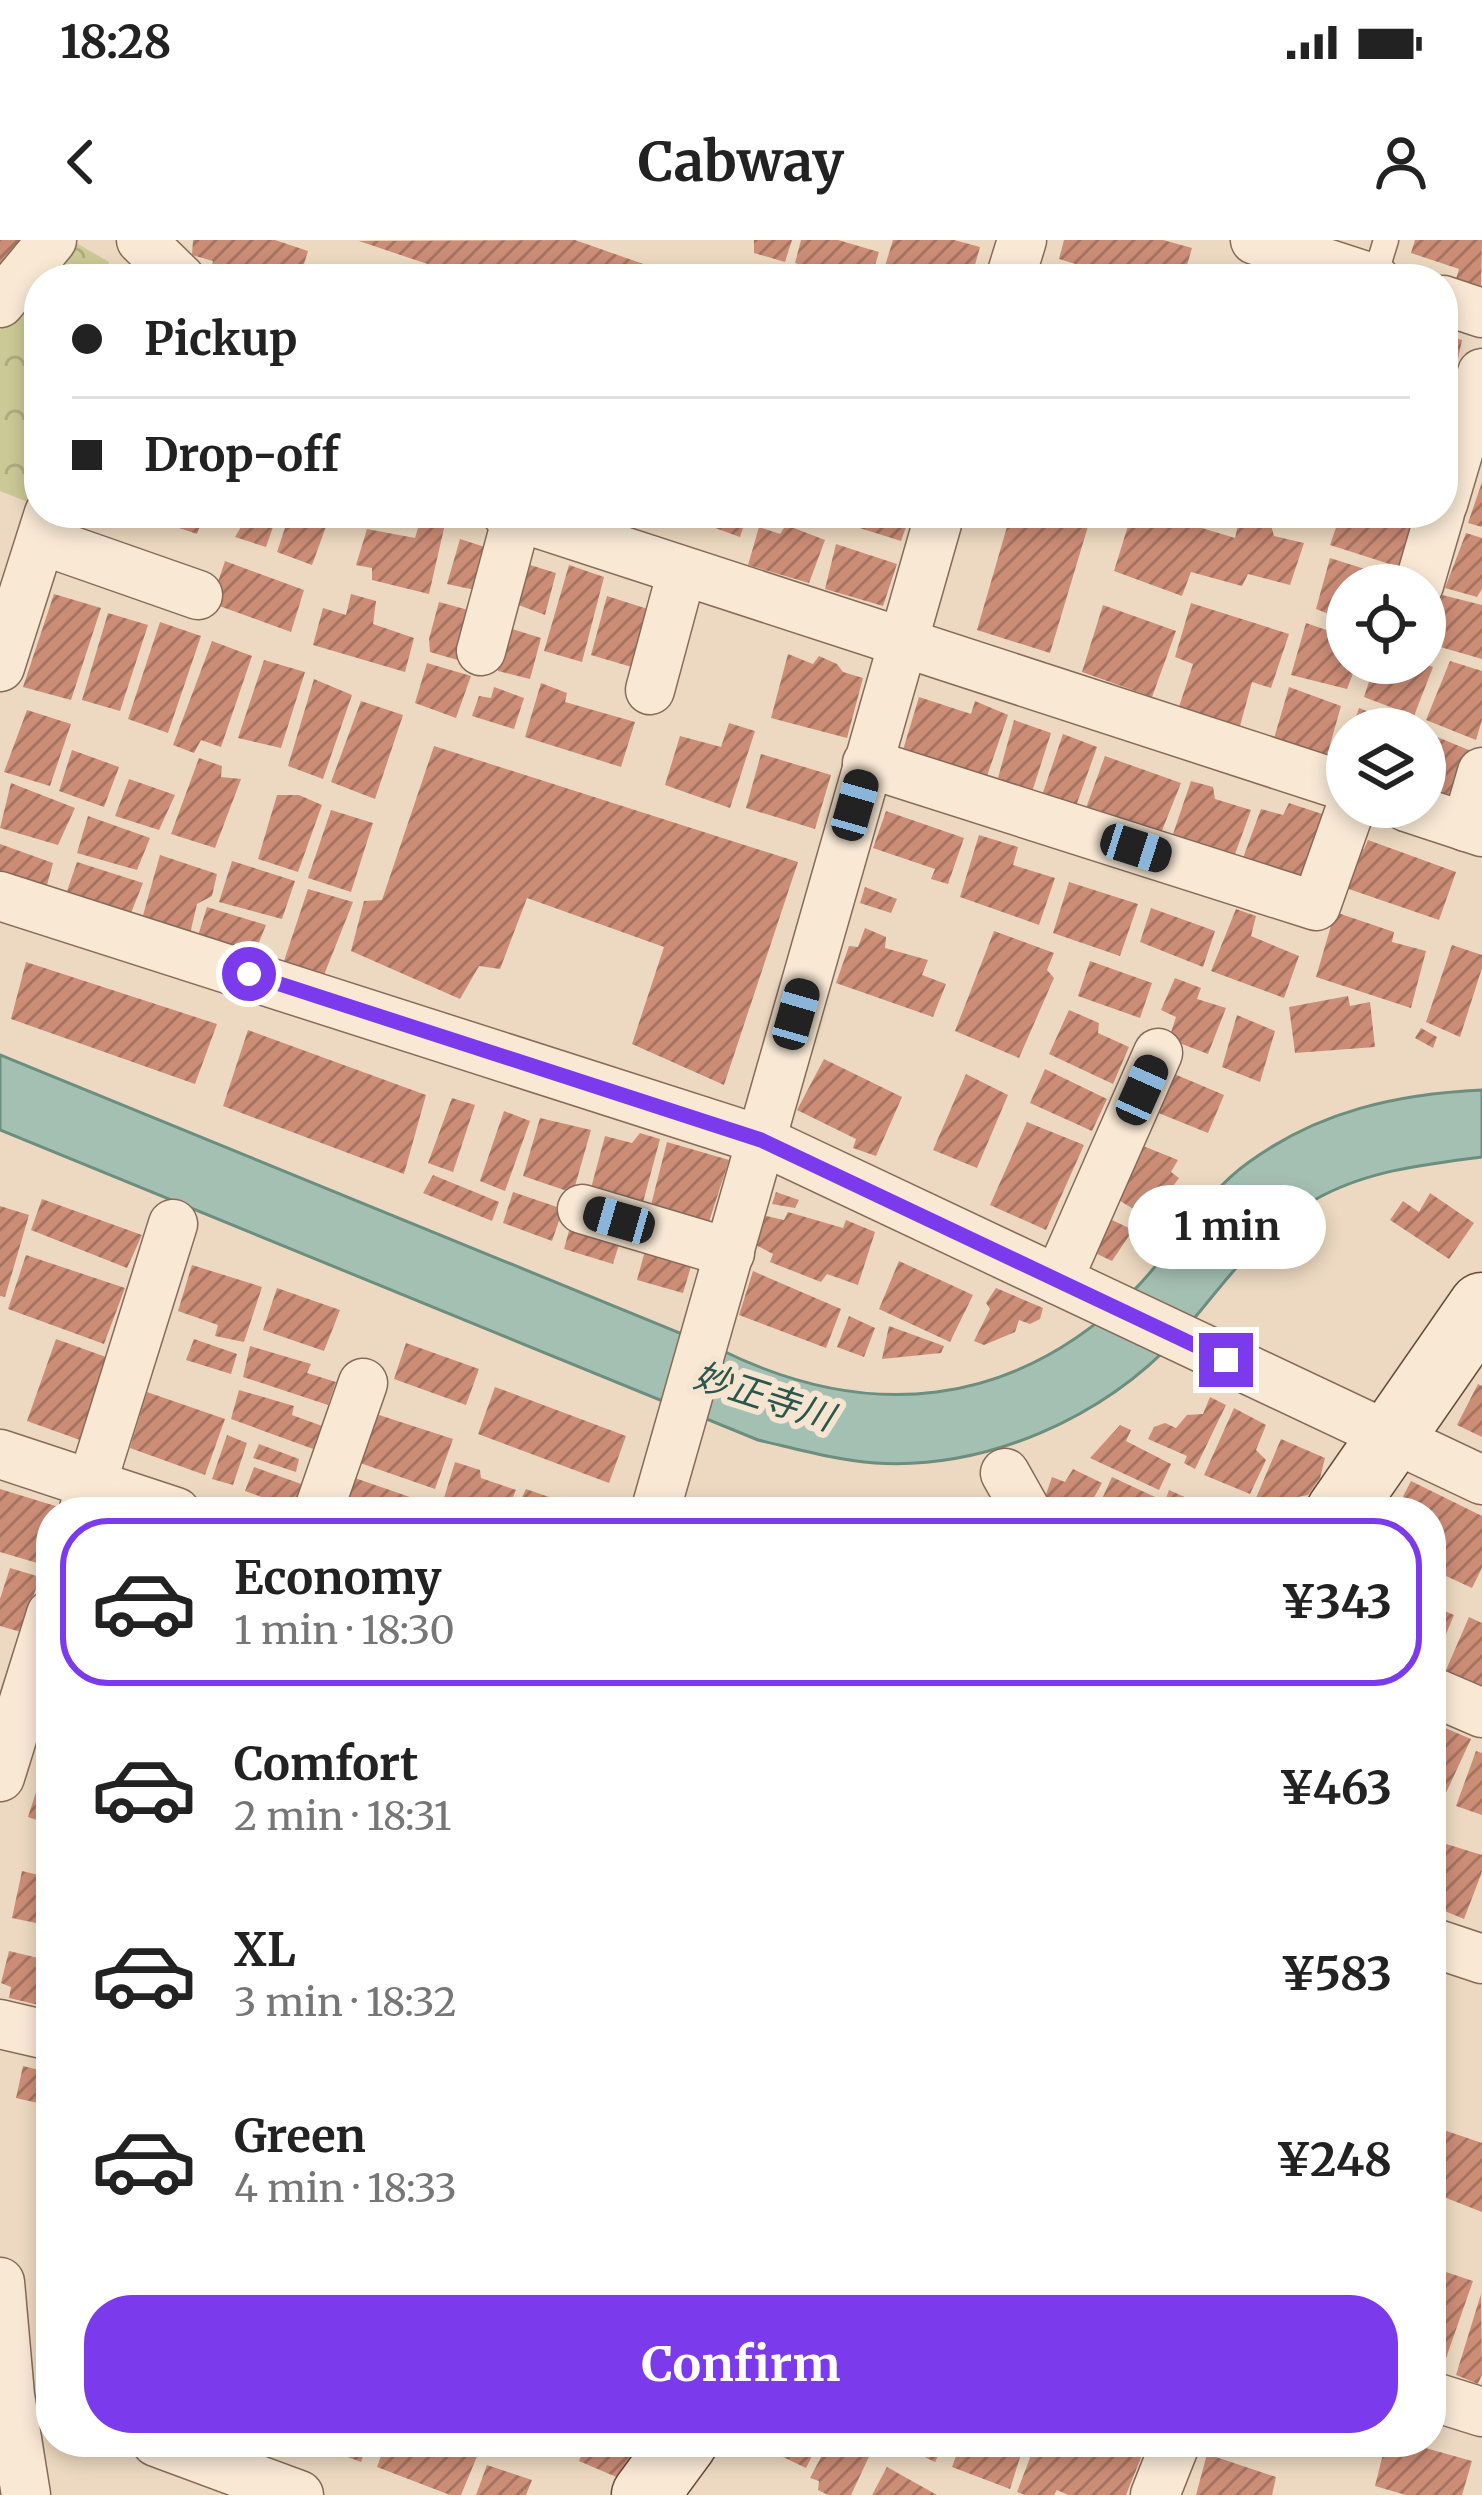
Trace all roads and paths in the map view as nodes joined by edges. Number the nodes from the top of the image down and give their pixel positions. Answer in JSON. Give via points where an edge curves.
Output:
{"nodes":[{"id":1,"x":52,"y":240,"type":"edge"},
{"id":2,"x":139,"y":240,"type":"edge"},
{"id":3,"x":1256,"y":240,"type":"edge"},
{"id":4,"x":32,"y":264,"type":"edge"},
{"id":5,"x":165,"y":264,"type":"edge"},
{"id":6,"x":1293,"y":264,"type":"edge"},
{"id":7,"x":24,"y":274,"type":"edge"},
{"id":8,"x":0,"y":303,"type":"edge"},
{"id":9,"x":1482,"y":373,"type":"edge"},
{"id":10,"x":1458,"y":455,"type":"edge"},
{"id":11,"x":44,"y":528,"type":"edge"},
{"id":12,"x":49,"y":528,"type":"edge"},
{"id":13,"x":509,"y":528,"type":"edge"},
{"id":14,"x":551,"y":528,"type":"edge"},
{"id":15,"x":936,"y":528,"type":"edge"},
{"id":16,"x":1436,"y":528,"type":"edge"},
{"id":17,"x":1425,"y":564,"type":"edge"},
{"id":18,"x":682,"y":571,"type":"junction"},
{"id":19,"x":198,"y":595,"type":"dead end"},
{"id":20,"x":902,"y":643,"type":"junction"},
{"id":21,"x":481,"y":651,"type":"dead end"},
{"id":22,"x":0,"y":667,"type":"edge"},
{"id":23,"x":650,"y":690,"type":"dead end"},
{"id":24,"x":867,"y":763,"type":"junction"},
{"id":25,"x":1482,"y":772,"type":"edge"},
{"id":26,"x":1326,"y":781,"type":"edge"},
{"id":27,"x":1344,"y":828,"type":"edge"},
{"id":28,"x":1474,"y":829,"type":"edge"},
{"id":29,"x":0,"y":896,"type":"edge"},
{"id":30,"x":1158,"y":1052,"type":"dead end"},
{"id":31,"x":761,"y":1140,"type":"junction"},
{"id":32,"x":581,"y":1209,"type":"dead end"},
{"id":33,"x":173,"y":1224,"type":"dead end"},
{"id":34,"x":730,"y":1253,"type":"junction"},
{"id":35,"x":1058,"y":1280,"type":"junction"},
{"id":36,"x":1482,"y":1306,"type":"edge"},
{"id":37,"x":363,"y":1383,"type":"dead end"},
{"id":38,"x":1390,"y":1437,"type":"junction"},
{"id":39,"x":0,"y":1454,"type":"edge"},
{"id":40,"x":1482,"y":1480,"type":"edge"},
{"id":41,"x":85,"y":1497,"type":"edge"},
{"id":42,"x":87,"y":1497,"type":"edge"},
{"id":43,"x":323,"y":1497,"type":"edge"},
{"id":44,"x":659,"y":1497,"type":"edge"},
{"id":45,"x":1349,"y":1497,"type":"edge"},
{"id":46,"x":34,"y":1655,"type":"edge"},
{"id":47,"x":1446,"y":1697,"type":"edge"},
{"id":48,"x":1482,"y":1713,"type":"edge"},
{"id":49,"x":0,"y":1778,"type":"edge"},
{"id":50,"x":1446,"y":1947,"type":"edge"},
{"id":51,"x":1482,"y":1959,"type":"edge"},
{"id":52,"x":0,"y":2024,"type":"edge"},
{"id":53,"x":36,"y":2032,"type":"edge"},
{"id":54,"x":0,"y":2282,"type":"edge"},
{"id":55,"x":20,"y":2398,"type":"edge"},
{"id":56,"x":1446,"y":2401,"type":"edge"},
{"id":57,"x":1482,"y":2412,"type":"edge"},
{"id":58,"x":196,"y":2457,"type":"edge"},
{"id":59,"x":673,"y":2457,"type":"edge"},
{"id":60,"x":1170,"y":2457,"type":"edge"},
{"id":61,"x":26,"y":2495,"type":"edge"},
{"id":62,"x":298,"y":2495,"type":"edge"},
{"id":63,"x":645,"y":2495,"type":"edge"},
{"id":64,"x":1155,"y":2495,"type":"edge"}],
"edges":[{"from":1,"to":4,"type":"street"},
{"from":2,"to":5,"type":"street"},
{"from":3,"to":6,"type":"street"},
{"from":7,"to":8,"type":"street"},
{"from":9,"to":10,"type":"street"},
{"from":11,"to":22,"type":"street"},
{"from":12,"to":19,"type":"street"},
{"from":13,"to":21,"type":"street"},
{"from":14,"to":18,"type":"street"},
{"from":15,"to":20,"type":"street"},
{"from":16,"to":17,"type":"street"},
{"from":18,"to":20,"type":"street"},
{"from":18,"to":23,"type":"street"},
{"from":20,"to":24,"type":"street"},
{"from":20,"to":26,"type":"street"},
{"from":24,"to":27,"type":"street","via":[[1316,906]]},
{"from":24,"to":31,"type":"street"},
{"from":25,"to":28,"type":"street"},
{"from":29,"to":31,"type":"street"},
{"from":30,"to":35,"type":"street"},
{"from":31,"to":34,"type":"street"},
{"from":31,"to":35,"type":"street"},
{"from":32,"to":34,"type":"street"},
{"from":33,"to":42,"type":"street"},
{"from":34,"to":44,"type":"street"},
{"from":35,"to":38,"type":"street"},
{"from":36,"to":38,"type":"street"},
{"from":37,"to":43,"type":"street"},
{"from":38,"to":40,"type":"street"},
{"from":38,"to":45,"type":"street"},
{"from":39,"to":41,"type":"street"},
{"from":46,"to":49,"type":"street"},
{"from":47,"to":48,"type":"street"},
{"from":50,"to":51,"type":"street"},
{"from":52,"to":53,"type":"street"},
{"from":54,"to":55,"type":"street"},
{"from":55,"to":61,"type":"street"},
{"from":56,"to":57,"type":"street"},
{"from":58,"to":62,"type":"street"},
{"from":59,"to":63,"type":"street"},
{"from":60,"to":64,"type":"street"}]}
